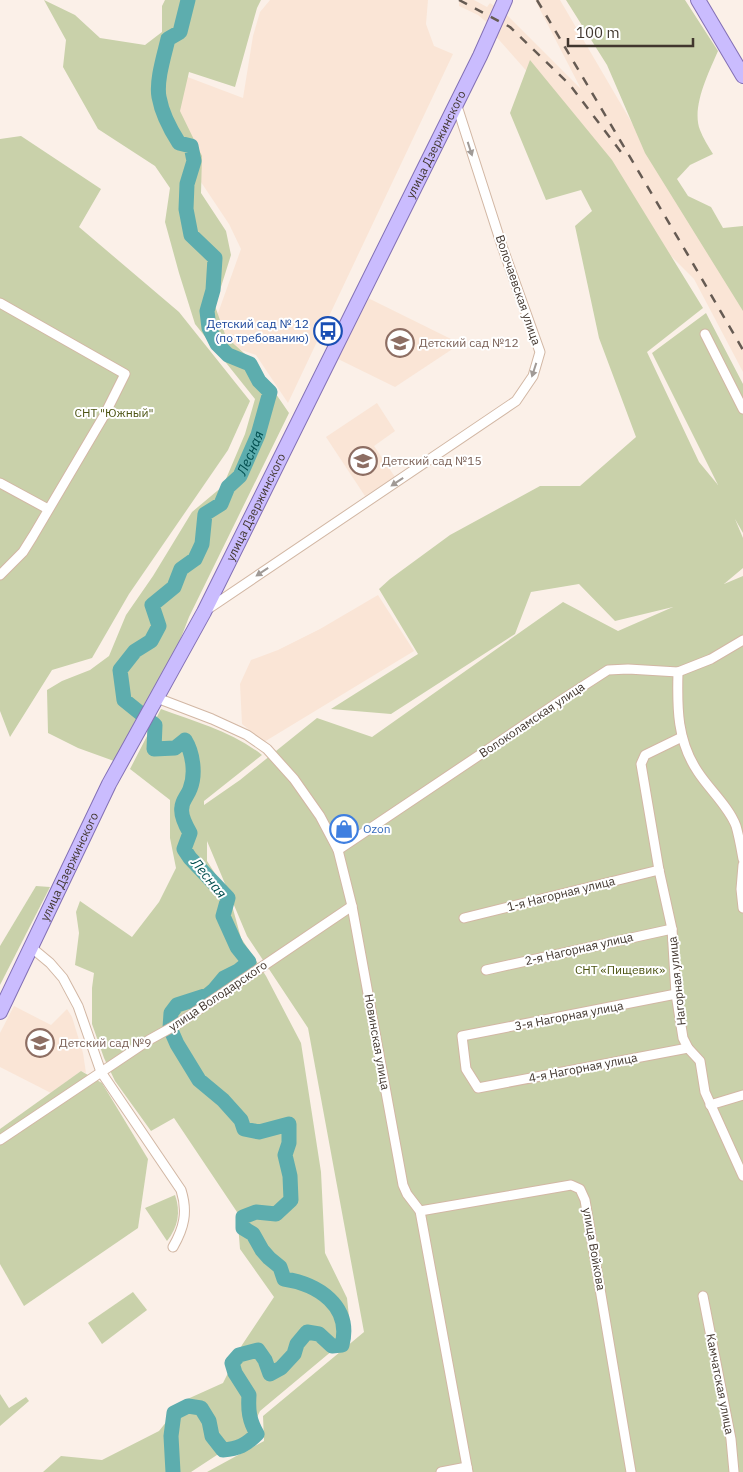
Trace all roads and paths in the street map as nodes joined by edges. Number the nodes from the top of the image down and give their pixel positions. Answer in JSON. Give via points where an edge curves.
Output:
{"nodes":[{"id":1,"x":505,"y":0,"type":"edge"},
{"id":2,"x":698,"y":0,"type":"edge"},
{"id":3,"x":743,"y":76,"type":"edge"},
{"id":4,"x":456,"y":103,"type":"junction"},
{"id":5,"x":0,"y":303,"type":"edge"},
{"id":6,"x":705,"y":334,"type":"dead end"},
{"id":7,"x":743,"y":409,"type":"edge"},
{"id":8,"x":0,"y":483,"type":"edge"},
{"id":9,"x":48,"y":509,"type":"junction"},
{"id":10,"x":0,"y":574,"type":"edge"},
{"id":11,"x":204,"y":612,"type":"junction"},
{"id":12,"x":743,"y":641,"type":"edge"},
{"id":13,"x":678,"y":672,"type":"junction"},
{"id":14,"x":157,"y":698,"type":"junction"},
{"id":15,"x":682,"y":737,"type":"junction"},
{"id":16,"x":338,"y":850,"type":"junction"},
{"id":17,"x":743,"y":859,"type":"edge"},
{"id":18,"x":743,"y":865,"type":"edge"},
{"id":19,"x":658,"y":870,"type":"junction"},
{"id":20,"x":352,"y":906,"type":"junction"},
{"id":21,"x":743,"y":908,"type":"edge"},
{"id":22,"x":464,"y":918,"type":"dead end"},
{"id":23,"x":672,"y":929,"type":"junction"},
{"id":24,"x":32,"y":948,"type":"junction"},
{"id":25,"x":486,"y":970,"type":"dead end"},
{"id":26,"x":676,"y":994,"type":"junction"},
{"id":27,"x":0,"y":1012,"type":"edge"},
{"id":28,"x":688,"y":1048,"type":"junction"},
{"id":29,"x":101,"y":1072,"type":"junction"},
{"id":30,"x":478,"y":1088,"type":"joint"},
{"id":31,"x":743,"y":1095,"type":"edge"},
{"id":32,"x":710,"y":1105,"type":"junction"},
{"id":33,"x":0,"y":1140,"type":"edge"},
{"id":34,"x":743,"y":1176,"type":"edge"},
{"id":35,"x":420,"y":1211,"type":"junction"},
{"id":36,"x":173,"y":1247,"type":"dead end"},
{"id":37,"x":703,"y":1296,"type":"dead end"},
{"id":38,"x":468,"y":1470,"type":"edge"},
{"id":39,"x":441,"y":1472,"type":"edge"},
{"id":40,"x":631,"y":1472,"type":"edge"},
{"id":41,"x":734,"y":1472,"type":"edge"}],
"edges":[{"from":1,"to":4,"type":"main road","name":"улица Дзержинского"},
{"from":2,"to":3,"type":"main road"},
{"from":4,"to":11,"type":"main road","name":"улица Дзержинского"},
{"from":4,"to":11,"type":"street","name":"Волочаевская улица","one_way":true,"via":[[540,352],[533,376],[516,401]]},
{"from":5,"to":9,"type":"street","via":[[125,374]]},
{"from":6,"to":7,"type":"street"},
{"from":8,"to":9,"type":"street"},
{"from":9,"to":10,"type":"street","via":[[23,552]]},
{"from":11,"to":14,"type":"main road","name":"улица Дзержинского"},
{"from":12,"to":13,"type":"street","name":"Волоколамская улица"},
{"from":13,"to":15,"type":"street","via":[[677,709]]},
{"from":13,"to":16,"type":"street","name":"Волоколамская улица","via":[[608,670]]},
{"from":14,"to":16,"type":"street","name":"Новинская улица","via":[[247,735],[267,749],[294,779],[320,816]]},
{"from":14,"to":24,"type":"main road","name":"улица Дзержинского","via":[[110,784]]},
{"from":15,"to":17,"type":"street","via":[[697,772],[735,824]]},
{"from":15,"to":19,"type":"street","name":"Нагорная улица","via":[[645,755],[641,764]]},
{"from":16,"to":20,"type":"street","name":"Новинская улица"},
{"from":18,"to":21,"type":"street"},
{"from":19,"to":22,"type":"street","name":"1-я Нагорная улица"},
{"from":19,"to":23,"type":"street","name":"Нагорная улица"},
{"from":20,"to":29,"type":"street","name":"улица Володарского"},
{"from":20,"to":35,"type":"street","name":"Новинская улица","via":[[403,1185]]},
{"from":23,"to":25,"type":"street","name":"2-я Нагорная улица"},
{"from":23,"to":26,"type":"street","name":"Нагорная улица"},
{"from":24,"to":27,"type":"main road","name":"улица Дзержинского"},
{"from":24,"to":29,"type":"street","via":[[63,978],[78,1006]]},
{"from":26,"to":28,"type":"street","name":"Нагорная улица","via":[[683,1038]]},
{"from":26,"to":30,"type":"street","name":"3-я Нагорная улица","via":[[462,1036],[466,1069]]},
{"from":28,"to":30,"type":"street","name":"4-я Нагорная улица"},
{"from":28,"to":32,"type":"street","name":"Нагорная улица","via":[[700,1061]]},
{"from":29,"to":33,"type":"street","name":"улица Володарского"},
{"from":29,"to":36,"type":"street","via":[[181,1190],[185,1216]]},
{"from":31,"to":32,"type":"street"},
{"from":32,"to":34,"type":"street","name":"Нагорная улица"},
{"from":35,"to":38,"type":"street","name":"Новинская улица"},
{"from":35,"to":40,"type":"street","name":"улица Войкова","via":[[571,1185],[580,1190],[585,1200]]},
{"from":37,"to":41,"type":"street","name":"Камчатская улица","via":[[732,1439]]},
{"from":38,"to":39,"type":"street"}]}
